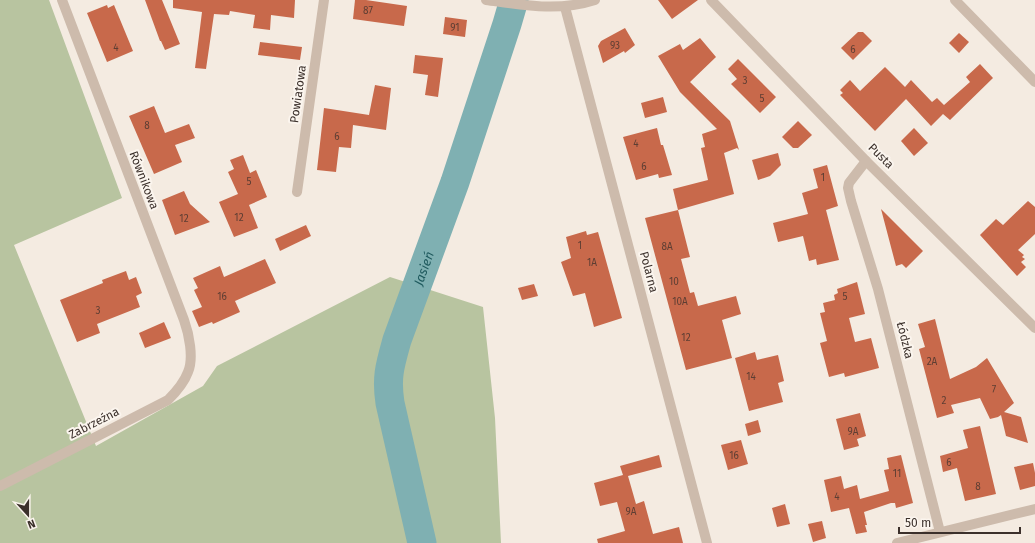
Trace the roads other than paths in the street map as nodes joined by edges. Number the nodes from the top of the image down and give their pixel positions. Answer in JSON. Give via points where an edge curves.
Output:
{"nodes":[{"id":1,"x":62,"y":0,"type":"edge"},
{"id":2,"x":324,"y":0,"type":"edge"},
{"id":3,"x":488,"y":0,"type":"edge"},
{"id":4,"x":595,"y":0,"type":"edge"},
{"id":5,"x":711,"y":0,"type":"edge"},
{"id":6,"x":955,"y":0,"type":"edge"},
{"id":7,"x":565,"y":7,"type":"junction"},
{"id":8,"x":1035,"y":82,"type":"edge"},
{"id":9,"x":866,"y":160,"type":"junction"},
{"id":10,"x":297,"y":192,"type":"dead end"},
{"id":11,"x":1035,"y":328,"type":"edge"},
{"id":12,"x":189,"y":371,"type":"joint"},
{"id":13,"x":0,"y":486,"type":"edge"},
{"id":14,"x":1035,"y":509,"type":"edge"},
{"id":15,"x":940,"y":532,"type":"junction"},
{"id":16,"x":707,"y":543,"type":"edge"},
{"id":17,"x":897,"y":543,"type":"edge"}],
"edges":[{"from":1,"to":12,"type":"street","name":"Równikowa","via":[[189,334]]},
{"from":2,"to":10,"type":"street","name":"Powiatowa"},
{"from":3,"to":7,"type":"street","via":[[530,6]]},
{"from":4,"to":7,"type":"street"},
{"from":5,"to":9,"type":"street","name":"Pusta"},
{"from":6,"to":8,"type":"street"},
{"from":7,"to":16,"type":"street","name":"Polarna"},
{"from":9,"to":11,"type":"street","name":"Pusta"},
{"from":9,"to":15,"type":"street","name":"Łódzka","via":[[849,183],[850,201],[878,288]]},
{"from":12,"to":13,"type":"street","name":"Zabrzeźna","via":[[182,385],[168,400]]},
{"from":14,"to":15,"type":"street"},
{"from":15,"to":17,"type":"street"}]}
